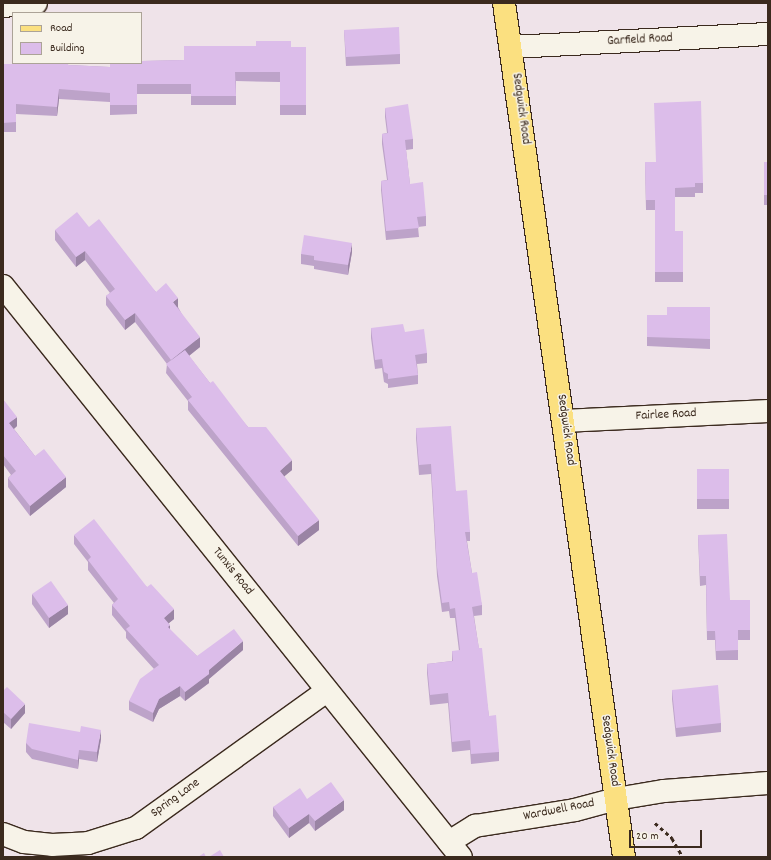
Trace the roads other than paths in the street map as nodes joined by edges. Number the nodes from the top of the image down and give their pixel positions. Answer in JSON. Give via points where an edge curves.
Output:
{"nodes":[{"id":1,"x":36,"y":3,"type":"edge"},
{"id":2,"x":504,"y":3,"type":"edge"},
{"id":3,"x":3,"y":6,"type":"edge"},
{"id":4,"x":768,"y":34,"type":"edge"},
{"id":5,"x":511,"y":47,"type":"junction"},
{"id":6,"x":3,"y":286,"type":"edge"},
{"id":7,"x":768,"y":412,"type":"edge"},
{"id":8,"x":564,"y":421,"type":"junction"},
{"id":9,"x":327,"y":691,"type":"junction"},
{"id":10,"x":768,"y":783,"type":"edge"},
{"id":11,"x":616,"y":799,"type":"junction"},
{"id":12,"x":3,"y":834,"type":"edge"},
{"id":13,"x":455,"y":850,"type":"edge"},
{"id":14,"x":51,"y":851,"type":"edge"},
{"id":15,"x":624,"y":857,"type":"edge"}],
"edges":[{"from":1,"to":3,"type":"street"},
{"from":2,"to":5,"type":"main road","name":"Sedgwick Road"},
{"from":4,"to":5,"type":"street","name":"Garfield Road"},
{"from":5,"to":8,"type":"main road","name":"Sedgwick Road"},
{"from":6,"to":9,"type":"street","name":"Tunxis Road"},
{"from":7,"to":8,"type":"street","name":"Fairlee Road"},
{"from":8,"to":11,"type":"main road","name":"Sedgwick Road"},
{"from":9,"to":13,"type":"street","name":"Tunxis Road"},
{"from":9,"to":14,"type":"street","name":"Spring Lane","via":[[136,828]]},
{"from":10,"to":11,"type":"street","name":"Wardwell Road","via":[[664,791]]},
{"from":11,"to":13,"type":"street","name":"Wardwell Road","via":[[575,810],[476,826]]},
{"from":11,"to":15,"type":"main road","name":"Sedgwick Road"},
{"from":12,"to":14,"type":"street","name":"Spring Lane"}]}
